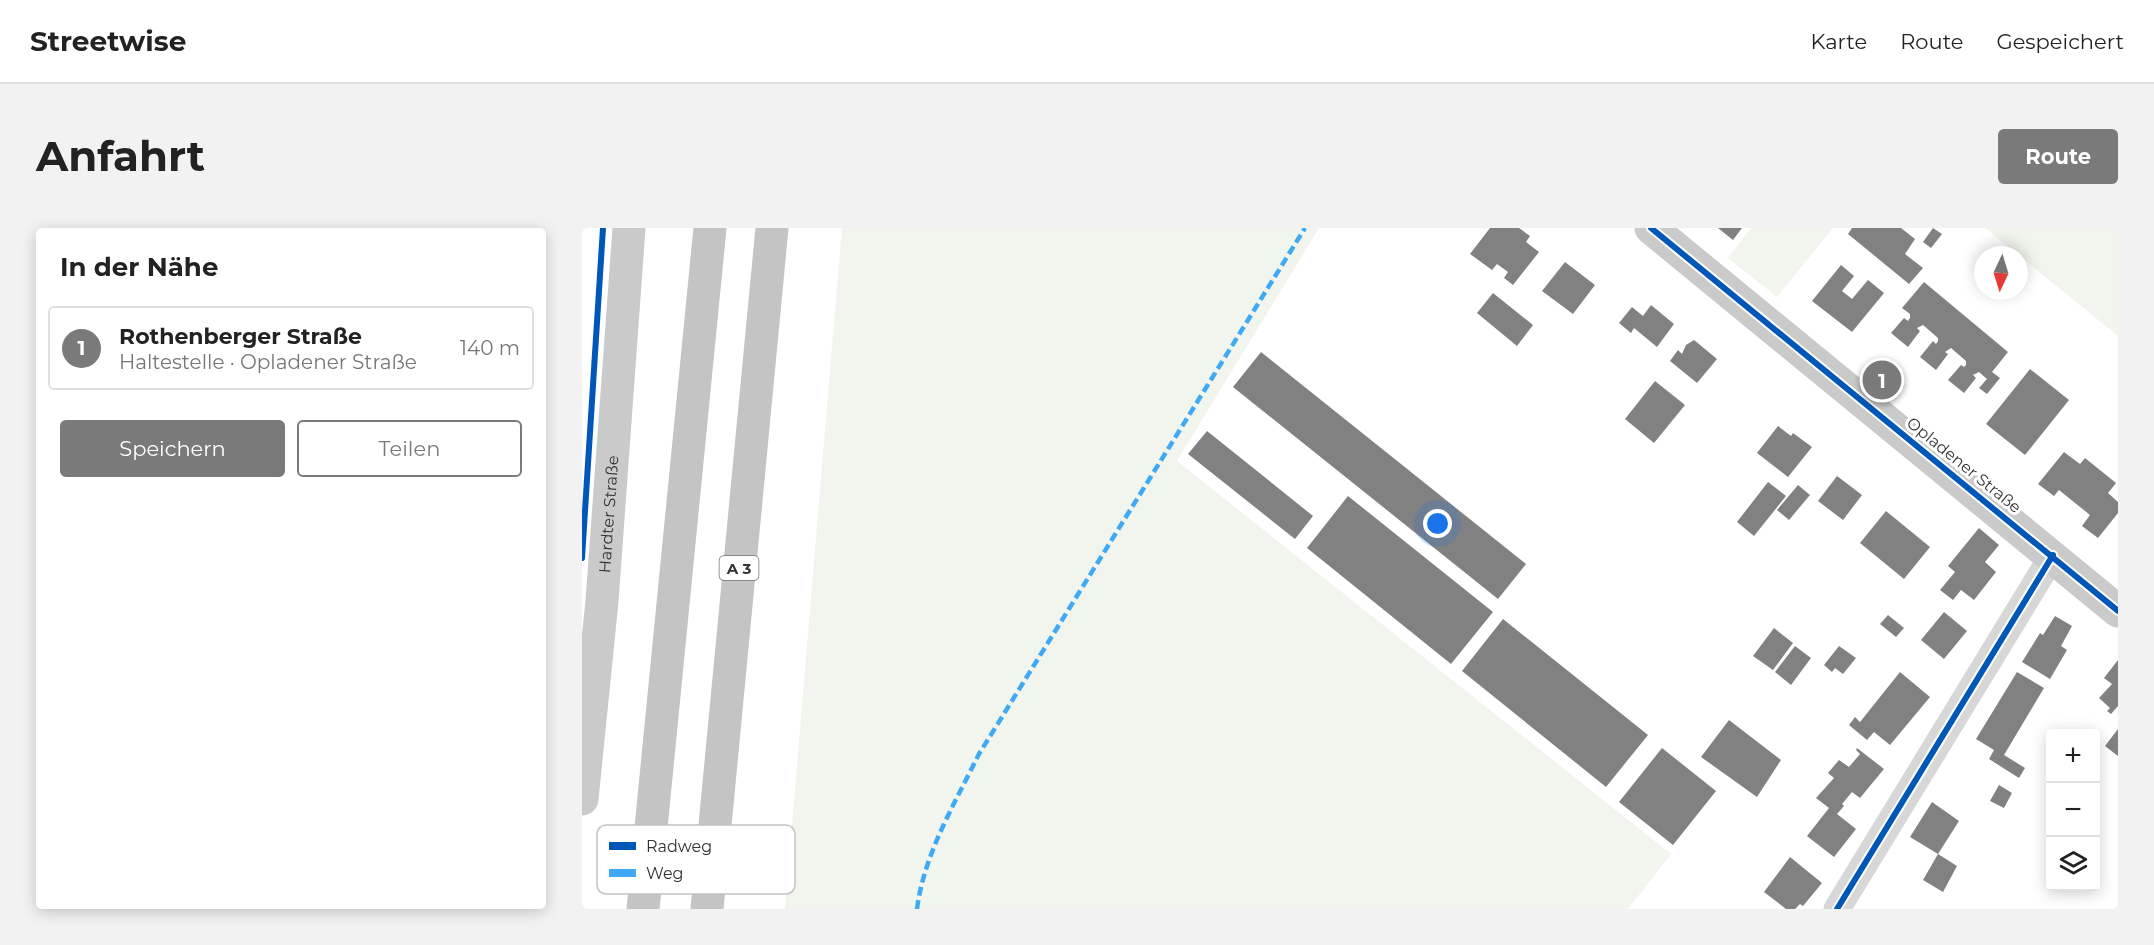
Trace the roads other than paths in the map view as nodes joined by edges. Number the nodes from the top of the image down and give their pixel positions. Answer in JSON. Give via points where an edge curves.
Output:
{"nodes":[{"id":1,"x":629,"y":228,"type":"edge"},
{"id":2,"x":710,"y":228,"type":"edge"},
{"id":3,"x":772,"y":228,"type":"edge"},
{"id":4,"x":1652,"y":228,"type":"edge"},
{"id":5,"x":2053,"y":555,"type":"junction"},
{"id":6,"x":2118,"y":611,"type":"edge"},
{"id":7,"x":582,"y":799,"type":"edge"},
{"id":8,"x":652,"y":825,"type":"edge"},
{"id":9,"x":715,"y":825,"type":"edge"},
{"id":10,"x":645,"y":894,"type":"edge"},
{"id":11,"x":708,"y":894,"type":"edge"},
{"id":12,"x":644,"y":909,"type":"edge"},
{"id":13,"x":707,"y":909,"type":"edge"},
{"id":14,"x":1837,"y":909,"type":"edge"}],
"edges":[{"from":1,"to":7,"type":"main road","name":"Hardter Straße","via":[[602,601]]},
{"from":2,"to":8,"type":"highway"},
{"from":3,"to":9,"type":"highway","number":"A 3"},
{"from":4,"to":5,"type":"main road","name":"Opladener Straße"},
{"from":5,"to":6,"type":"main road","name":"Opladener Straße"},
{"from":5,"to":14,"type":"street"},
{"from":10,"to":12,"type":"highway"},
{"from":11,"to":13,"type":"highway","number":"A 3"}]}
